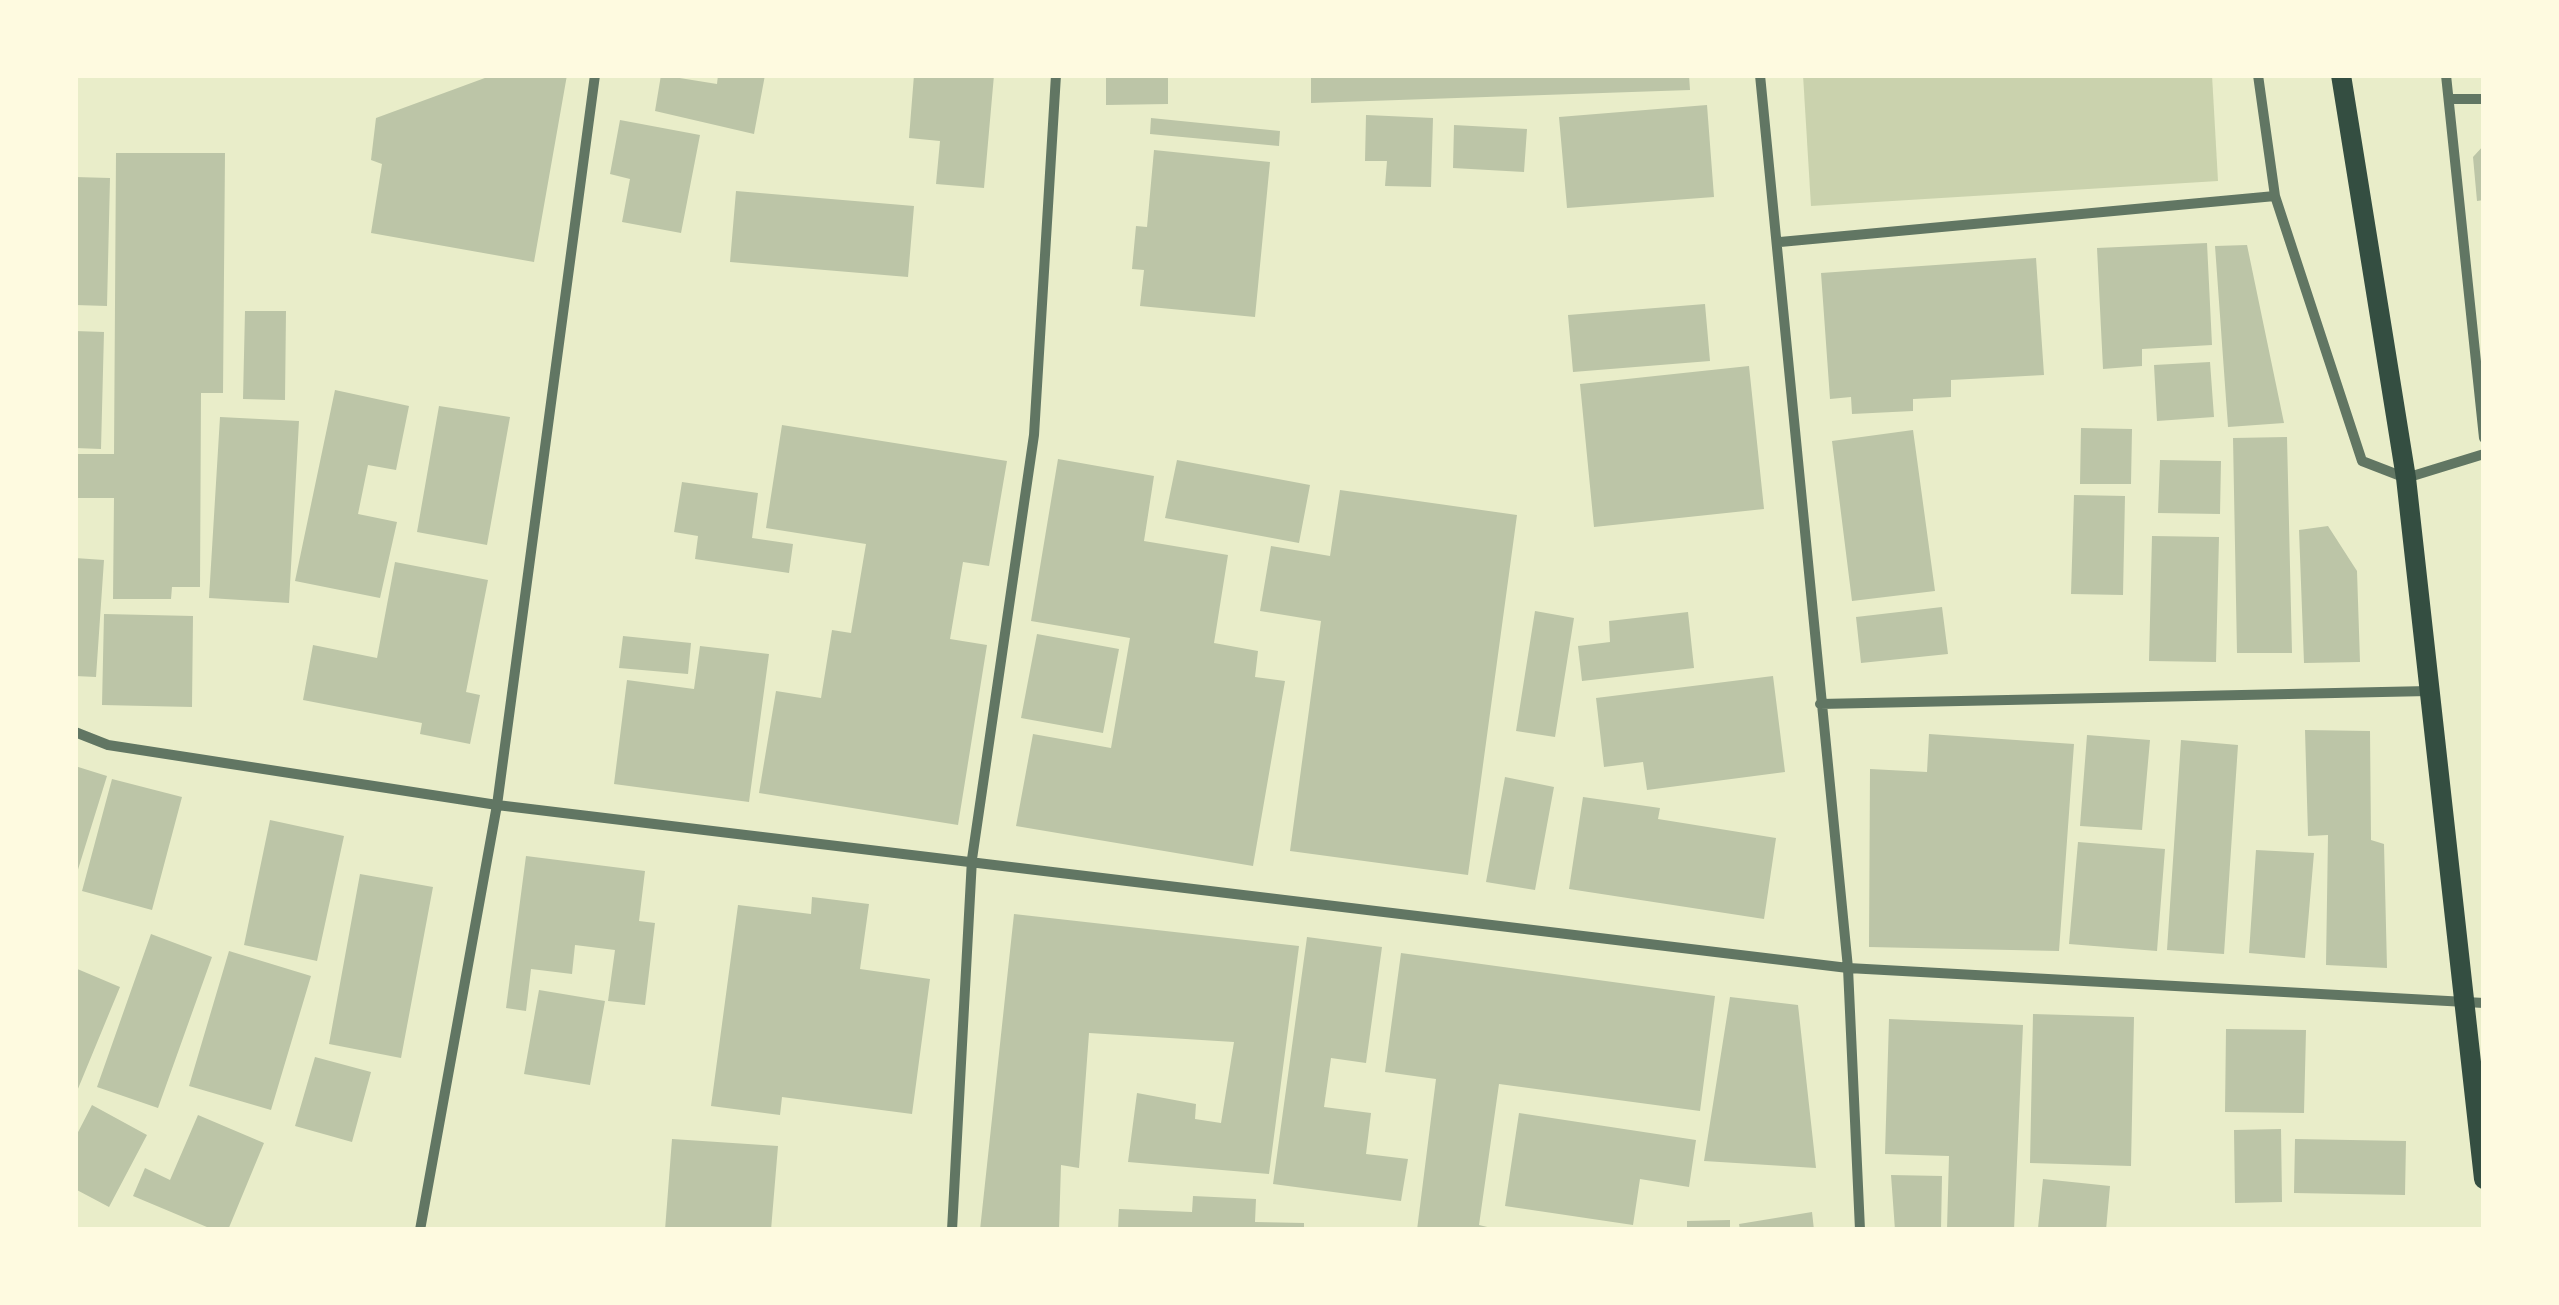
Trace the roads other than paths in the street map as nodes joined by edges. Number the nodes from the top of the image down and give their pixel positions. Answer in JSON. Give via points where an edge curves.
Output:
{"nodes":[{"id":1,"x":595,"y":75,"type":"edge"},
{"id":2,"x":1056,"y":75,"type":"edge"},
{"id":3,"x":1760,"y":75,"type":"edge"},
{"id":4,"x":2258,"y":75,"type":"edge"},
{"id":5,"x":2341,"y":75,"type":"edge"},
{"id":6,"x":2446,"y":75,"type":"edge"},
{"id":7,"x":2450,"y":99,"type":"junction"},
{"id":8,"x":2484,"y":99,"type":"edge"},
{"id":9,"x":2274,"y":196,"type":"junction"},
{"id":10,"x":1780,"y":242,"type":"junction"},
{"id":11,"x":2484,"y":438,"type":"edge"},
{"id":12,"x":2484,"y":454,"type":"edge"},
{"id":13,"x":2406,"y":478,"type":"junction"},
{"id":14,"x":2430,"y":691,"type":"junction"},
{"id":15,"x":1820,"y":704,"type":"junction"},
{"id":16,"x":75,"y":732,"type":"edge"},
{"id":17,"x":497,"y":805,"type":"junction"},
{"id":18,"x":972,"y":860,"type":"junction"},
{"id":19,"x":1848,"y":968,"type":"junction"},
{"id":20,"x":2473,"y":1003,"type":"edge"},
{"id":21,"x":2484,"y":1178,"type":"edge"},
{"id":22,"x":420,"y":1230,"type":"edge"},
{"id":23,"x":952,"y":1230,"type":"edge"},
{"id":24,"x":1860,"y":1230,"type":"edge"}],
"edges":[{"from":1,"to":17,"type":"street"},
{"from":2,"to":18,"type":"street","via":[[1034,436]]},
{"from":3,"to":10,"type":"street"},
{"from":4,"to":9,"type":"street"},
{"from":5,"to":13,"type":"main road"},
{"from":6,"to":7,"type":"street"},
{"from":7,"to":8,"type":"street"},
{"from":7,"to":11,"type":"street"},
{"from":9,"to":10,"type":"street"},
{"from":9,"to":13,"type":"street","via":[[2362,461]]},
{"from":10,"to":15,"type":"street"},
{"from":12,"to":13,"type":"street"},
{"from":13,"to":14,"type":"main road"},
{"from":14,"to":15,"type":"street"},
{"from":14,"to":20,"type":"main road"},
{"from":15,"to":19,"type":"street"},
{"from":16,"to":17,"type":"street","via":[[108,745]]},
{"from":17,"to":18,"type":"street"},
{"from":17,"to":22,"type":"street"},
{"from":18,"to":19,"type":"street"},
{"from":18,"to":23,"type":"street"},
{"from":19,"to":20,"type":"street"},
{"from":19,"to":24,"type":"street"},
{"from":20,"to":21,"type":"main road"}]}
